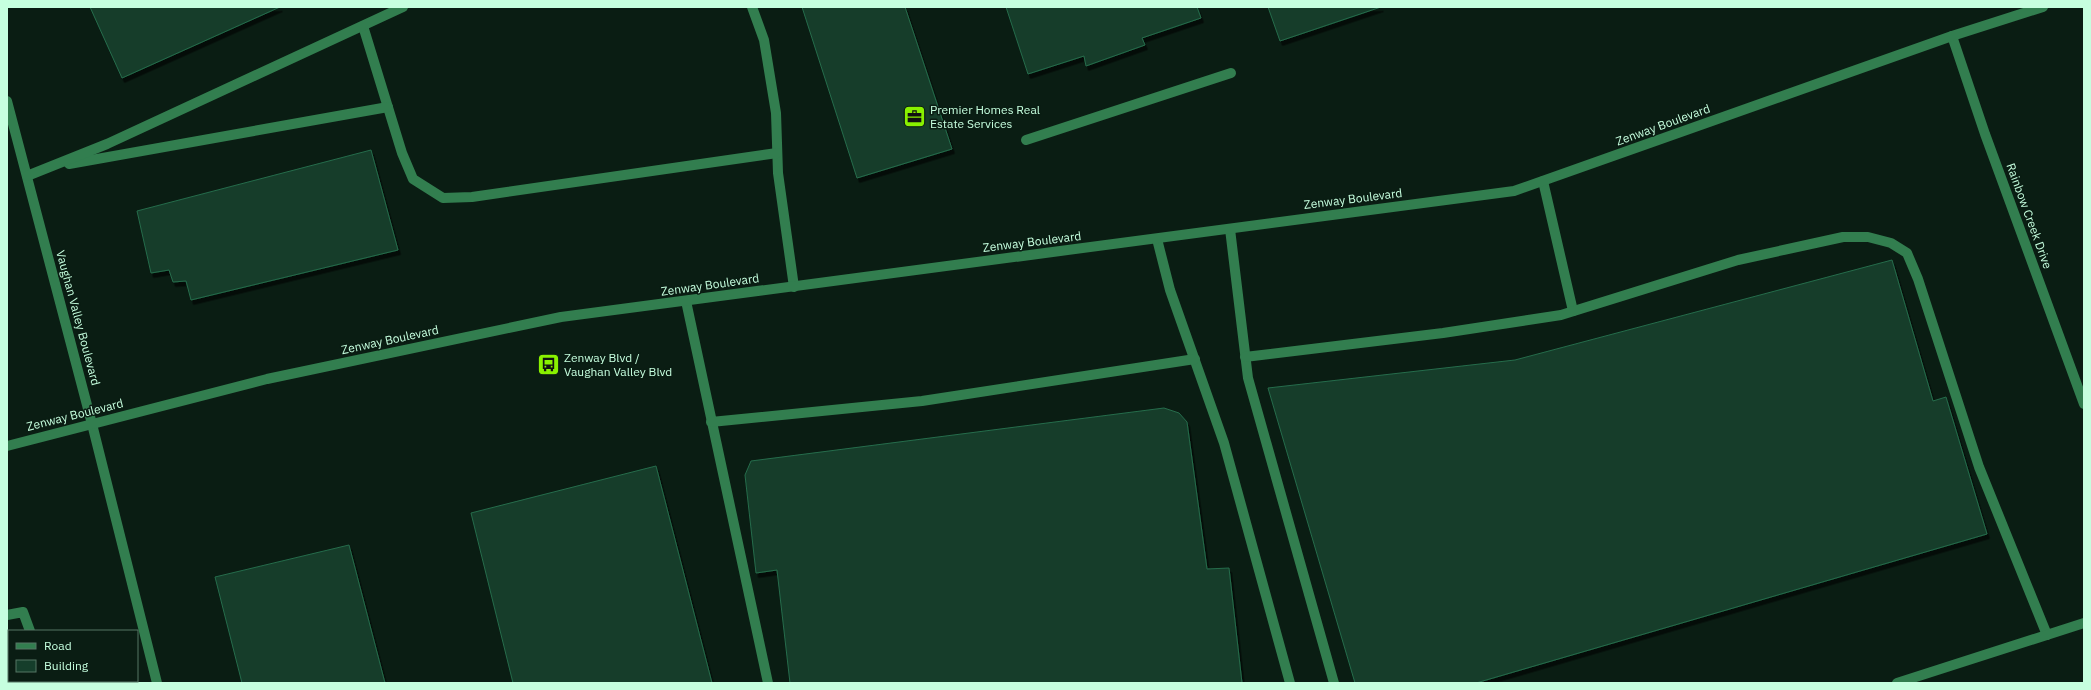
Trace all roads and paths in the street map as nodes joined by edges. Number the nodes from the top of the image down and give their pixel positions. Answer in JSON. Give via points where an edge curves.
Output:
{"nodes":[{"id":1,"x":404,"y":7,"type":"edge"},
{"id":2,"x":752,"y":7,"type":"edge"},
{"id":3,"x":2043,"y":7,"type":"edge"},
{"id":4,"x":363,"y":26,"type":"junction"},
{"id":5,"x":1952,"y":36,"type":"junction"},
{"id":6,"x":1231,"y":73,"type":"dead end"},
{"id":7,"x":7,"y":101,"type":"edge"},
{"id":8,"x":388,"y":107,"type":"junction"},
{"id":9,"x":1026,"y":140,"type":"dead end"},
{"id":10,"x":777,"y":153,"type":"junction"},
{"id":11,"x":50,"y":167,"type":"junction"},
{"id":12,"x":27,"y":176,"type":"junction"},
{"id":13,"x":1543,"y":181,"type":"junction"},
{"id":14,"x":1230,"y":229,"type":"junction"},
{"id":15,"x":1156,"y":239,"type":"junction"},
{"id":16,"x":794,"y":287,"type":"junction"},
{"id":17,"x":686,"y":301,"type":"junction"},
{"id":18,"x":1573,"y":311,"type":"junction"},
{"id":19,"x":1245,"y":357,"type":"junction"},
{"id":20,"x":1195,"y":359,"type":"junction"},
{"id":21,"x":2084,"y":404,"type":"edge"},
{"id":22,"x":711,"y":422,"type":"junction"},
{"id":23,"x":92,"y":424,"type":"junction"},
{"id":24,"x":7,"y":446,"type":"edge"},
{"id":25,"x":7,"y":615,"type":"edge"},
{"id":26,"x":2084,"y":624,"type":"edge"},
{"id":27,"x":30,"y":630,"type":"edge"},
{"id":28,"x":2047,"y":635,"type":"junction"},
{"id":29,"x":157,"y":683,"type":"edge"},
{"id":30,"x":768,"y":683,"type":"edge"},
{"id":31,"x":1290,"y":683,"type":"edge"},
{"id":32,"x":1334,"y":683,"type":"edge"},
{"id":33,"x":1897,"y":683,"type":"edge"}],
"edges":[{"from":1,"to":4,"type":"street"},
{"from":2,"to":10,"type":"street","via":[[764,40],[776,113]]},
{"from":3,"to":5,"type":"street","name":"Zenway Boulevard"},
{"from":4,"to":8,"type":"street"},
{"from":4,"to":11,"type":"street","via":[[107,144]]},
{"from":5,"to":13,"type":"street","name":"Zenway Boulevard"},
{"from":5,"to":21,"type":"street","name":"Rainbow Creek Drive","via":[[1984,134]]},
{"from":6,"to":9,"type":"street"},
{"from":7,"to":12,"type":"street","name":"Vaughan Valley Boulevard"},
{"from":8,"to":10,"type":"street","via":[[413,179],[443,198],[472,198]]},
{"from":8,"to":11,"type":"street"},
{"from":10,"to":16,"type":"street"},
{"from":11,"to":12,"type":"street"},
{"from":12,"to":23,"type":"street","name":"Vaughan Valley Boulevard"},
{"from":13,"to":14,"type":"street","name":"Zenway Boulevard","via":[[1514,191]]},
{"from":13,"to":18,"type":"street"},
{"from":14,"to":15,"type":"street","name":"Zenway Boulevard"},
{"from":14,"to":19,"type":"street"},
{"from":15,"to":16,"type":"street","name":"Zenway Boulevard"},
{"from":15,"to":20,"type":"street","via":[[1170,290]]},
{"from":16,"to":17,"type":"street","name":"Zenway Boulevard"},
{"from":17,"to":22,"type":"street"},
{"from":17,"to":23,"type":"street","name":"Zenway Boulevard","via":[[561,317],[267,379]]},
{"from":18,"to":19,"type":"street","via":[[1443,333]]},
{"from":18,"to":28,"type":"street","via":[[1738,260],[1843,237],[1868,237],[1891,243],[1907,253],[1918,279],[1979,467]]},
{"from":19,"to":32,"type":"street","via":[[1248,378]]},
{"from":20,"to":22,"type":"street","via":[[922,401]]},
{"from":20,"to":31,"type":"street","via":[[1224,443]]},
{"from":22,"to":30,"type":"street"},
{"from":23,"to":24,"type":"street","name":"Zenway Boulevard"},
{"from":23,"to":29,"type":"street","name":"Vaughan Valley Boulevard"},
{"from":25,"to":27,"type":"street","via":[[23,612]]},
{"from":26,"to":28,"type":"street"},
{"from":28,"to":33,"type":"street"}]}
